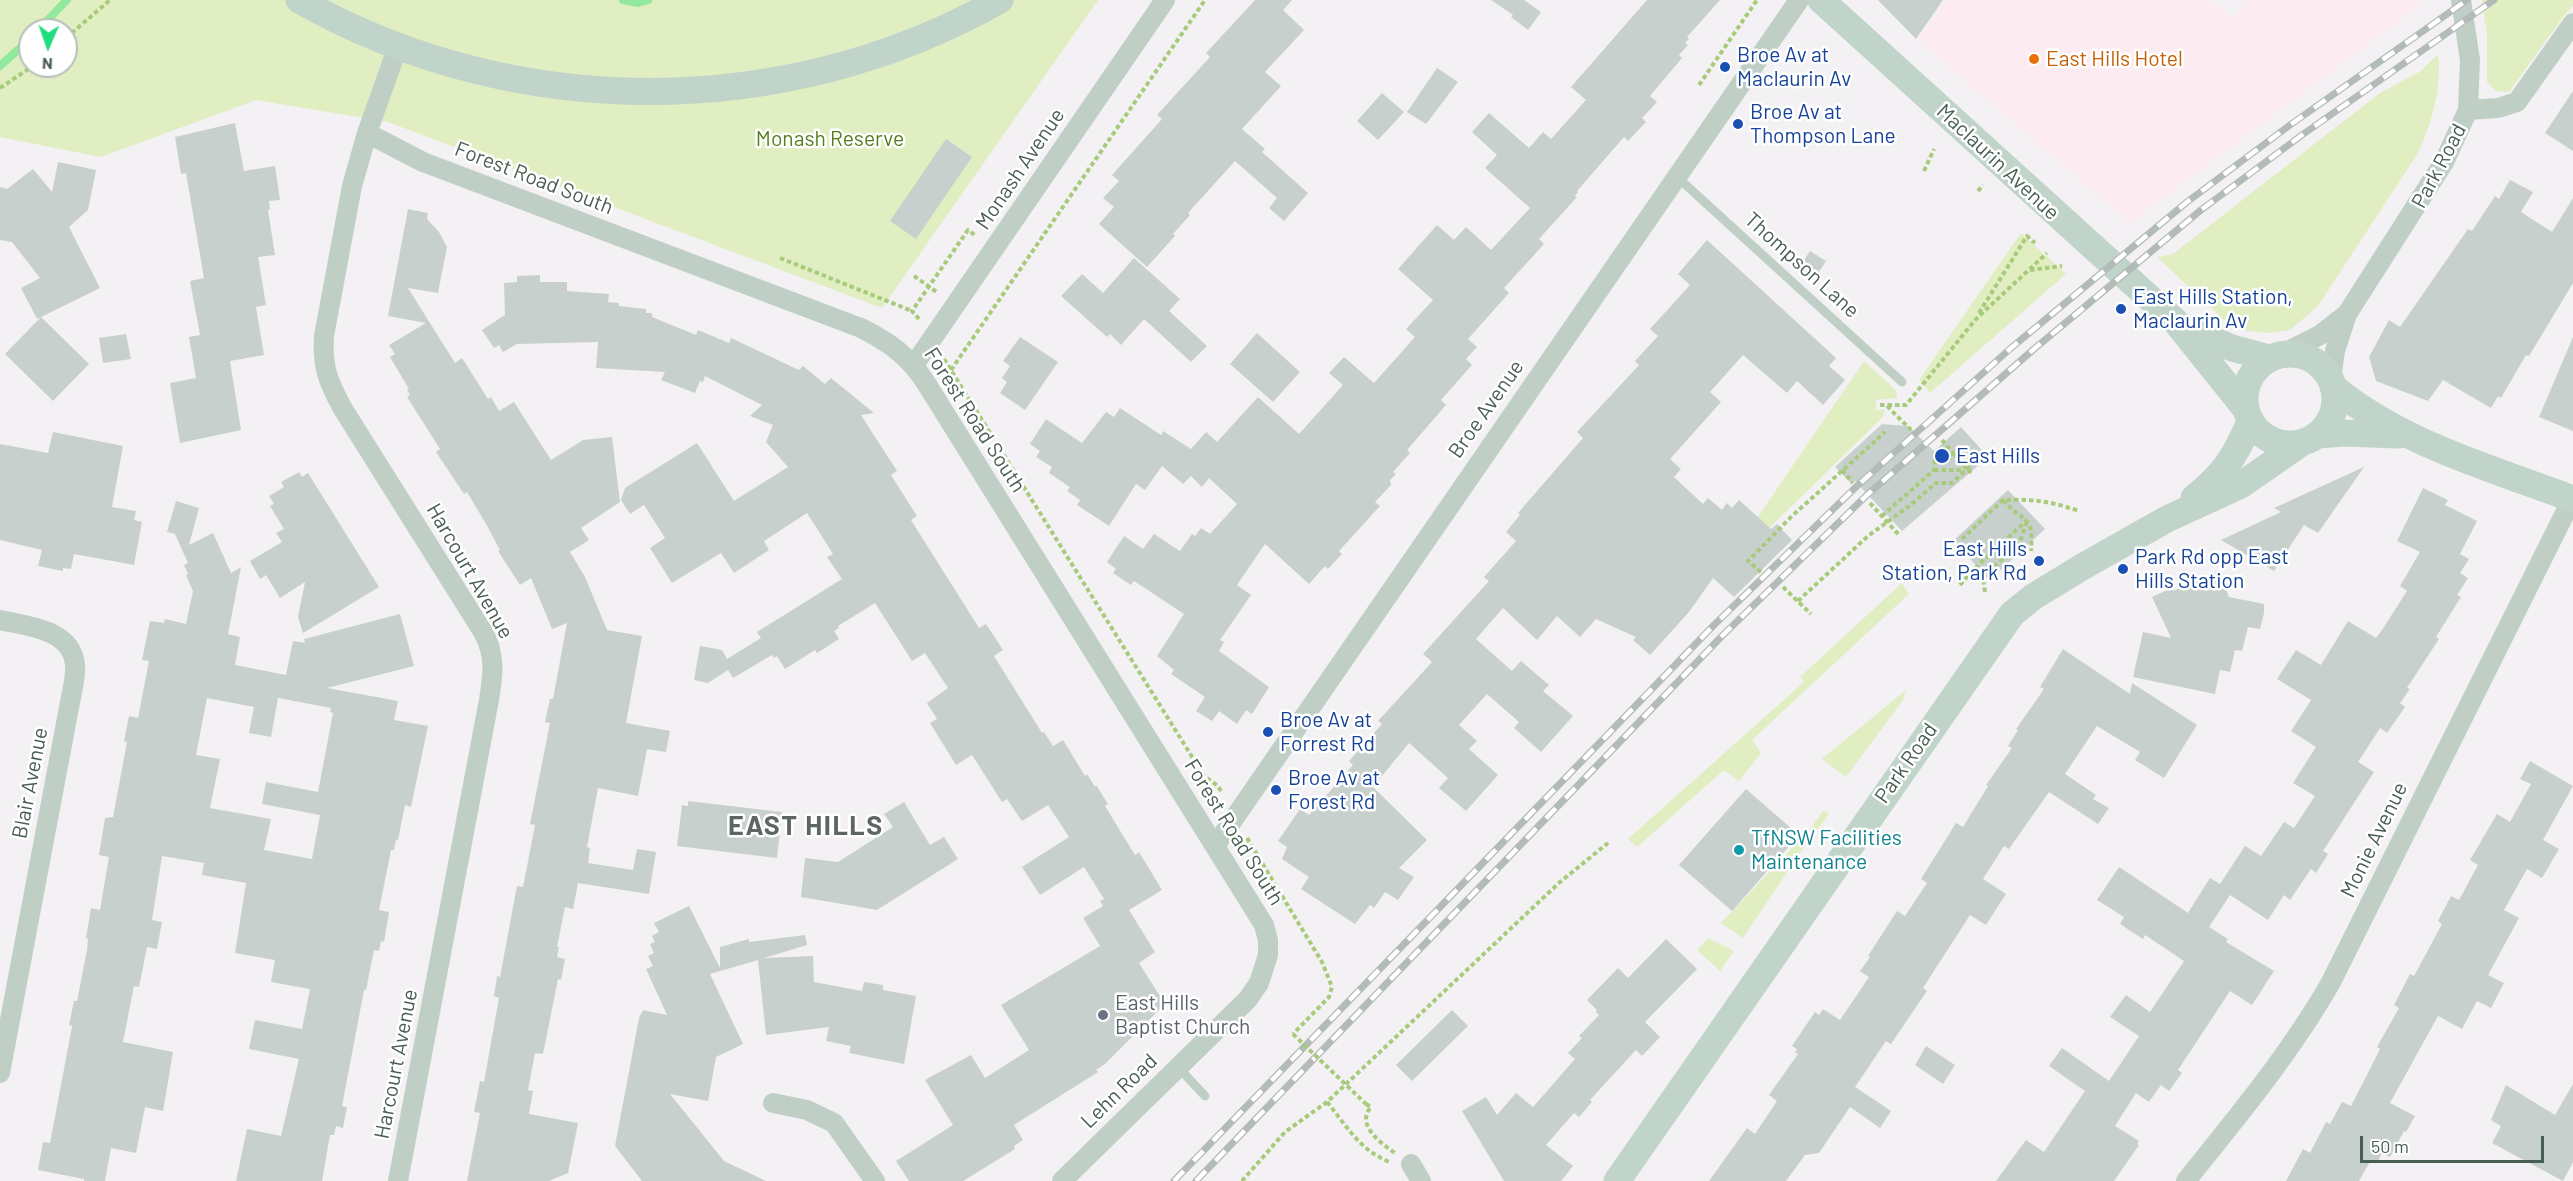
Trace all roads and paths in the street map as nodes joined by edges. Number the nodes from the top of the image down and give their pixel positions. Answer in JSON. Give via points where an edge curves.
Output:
{"nodes":[{"id":1,"x":110,"y":0,"type":"edge"},
{"id":2,"x":300,"y":0,"type":"edge"},
{"id":3,"x":1000,"y":0,"type":"edge"},
{"id":4,"x":1165,"y":0,"type":"edge"},
{"id":5,"x":1205,"y":0,"type":"edge"},
{"id":6,"x":1757,"y":0,"type":"edge"},
{"id":7,"x":1799,"y":0,"type":"edge"},
{"id":8,"x":1821,"y":0,"type":"edge"},
{"id":9,"x":2461,"y":0,"type":"edge"},
{"id":10,"x":2573,"y":23,"type":"edge"},
{"id":11,"x":78,"y":28,"type":"edge"},
{"id":12,"x":398,"y":46,"type":"junction"},
{"id":13,"x":18,"y":76,"type":"edge"},
{"id":14,"x":1699,"y":85,"type":"dead end"},
{"id":15,"x":0,"y":88,"type":"edge"},
{"id":16,"x":2468,"y":110,"type":"junction"},
{"id":17,"x":367,"y":133,"type":"junction"},
{"id":18,"x":1934,"y":148,"type":"dead end"},
{"id":19,"x":1924,"y":171,"type":"dead end"},
{"id":20,"x":1676,"y":176,"type":"junction"},
{"id":21,"x":1983,"y":185,"type":"dead end"},
{"id":22,"x":1978,"y":191,"type":"dead end"},
{"id":23,"x":2035,"y":243,"type":"dead end"},
{"id":24,"x":994,"y":248,"type":"junction"},
{"id":25,"x":2047,"y":253,"type":"dead end"},
{"id":26,"x":780,"y":258,"type":"dead end"},
{"id":27,"x":2062,"y":266,"type":"dead end"},
{"id":28,"x":2029,"y":270,"type":"junction"},
{"id":29,"x":914,"y":276,"type":"dead end"},
{"id":30,"x":929,"y":286,"type":"junction"},
{"id":31,"x":939,"y":293,"type":"dead end"},
{"id":32,"x":912,"y":311,"type":"junction"},
{"id":33,"x":2347,"y":314,"type":"junction"},
{"id":34,"x":1976,"y":320,"type":"junction"},
{"id":35,"x":2176,"y":322,"type":"junction"},
{"id":36,"x":932,"y":340,"type":"junction"},
{"id":37,"x":2275,"y":356,"type":"junction"},
{"id":38,"x":914,"y":365,"type":"junction"},
{"id":39,"x":951,"y":370,"type":"junction"},
{"id":40,"x":1902,"y":382,"type":"dead end"},
{"id":41,"x":2332,"y":383,"type":"junction"},
{"id":42,"x":2248,"y":415,"type":"junction"},
{"id":43,"x":1911,"y":430,"type":"dead end"},
{"id":44,"x":1885,"y":432,"type":"dead end"},
{"id":45,"x":2405,"y":435,"type":"junction"},
{"id":46,"x":2310,"y":439,"type":"junction"},
{"id":47,"x":1942,"y":440,"type":"dead end"},
{"id":48,"x":1935,"y":452,"type":"dead end"},
{"id":49,"x":1846,"y":465,"type":"dead end"},
{"id":50,"x":1971,"y":465,"type":"dead end"},
{"id":51,"x":1934,"y":470,"type":"junction"},
{"id":52,"x":1965,"y":470,"type":"junction"},
{"id":53,"x":1971,"y":473,"type":"dead end"},
{"id":54,"x":1854,"y":483,"type":"dead end"},
{"id":55,"x":2572,"y":499,"type":"edge"},
{"id":56,"x":2003,"y":500,"type":"junction"},
{"id":57,"x":1870,"y":503,"type":"dead end"},
{"id":58,"x":2079,"y":511,"type":"dead end"},
{"id":59,"x":1882,"y":516,"type":"junction"},
{"id":60,"x":2167,"y":519,"type":"junction"},
{"id":61,"x":2027,"y":520,"type":"junction"},
{"id":62,"x":1899,"y":535,"type":"dead end"},
{"id":63,"x":1962,"y":539,"type":"dead end"},
{"id":64,"x":2031,"y":551,"type":"dead end"},
{"id":65,"x":1761,"y":572,"type":"dead end"},
{"id":66,"x":1960,"y":585,"type":"dead end"},
{"id":67,"x":1783,"y":587,"type":"dead end"},
{"id":68,"x":1985,"y":592,"type":"dead end"},
{"id":69,"x":1797,"y":601,"type":"junction"},
{"id":70,"x":1811,"y":614,"type":"dead end"},
{"id":71,"x":0,"y":620,"type":"edge"},
{"id":72,"x":1222,"y":793,"type":"dead end"},
{"id":73,"x":1247,"y":838,"type":"dead end"},
{"id":74,"x":1608,"y":843,"type":"dead end"},
{"id":75,"x":1215,"y":846,"type":"junction"},
{"id":76,"x":1259,"y":983,"type":"joint"},
{"id":77,"x":1178,"y":1067,"type":"junction"},
{"id":78,"x":0,"y":1073,"type":"edge"},
{"id":79,"x":1205,"y":1096,"type":"dead end"},
{"id":80,"x":1327,"y":1102,"type":"junction"},
{"id":81,"x":773,"y":1103,"type":"dead end"},
{"id":82,"x":1416,"y":1173,"type":"edge"},
{"id":83,"x":398,"y":1181,"type":"edge"},
{"id":84,"x":875,"y":1181,"type":"edge"},
{"id":85,"x":1062,"y":1181,"type":"edge"},
{"id":86,"x":1242,"y":1181,"type":"edge"},
{"id":87,"x":1617,"y":1181,"type":"edge"},
{"id":88,"x":2186,"y":1181,"type":"edge"}],
"edges":[{"from":1,"to":11,"type":"path"},
{"from":2,"to":12,"type":"main road"},
{"from":3,"to":12,"type":"main road","via":[[956,23],[853,63],[785,80],[713,89],[621,90],[550,84],[488,73]]},
{"from":4,"to":24,"type":"street","name":"Monash Avenue"},
{"from":5,"to":39,"type":"path"},
{"from":6,"to":14,"type":"path"},
{"from":7,"to":20,"type":"street","name":"Broe Avenue"},
{"from":8,"to":35,"type":"main road","name":"Maclaurin Avenue"},
{"from":9,"to":16,"type":"street","via":[[2470,60]]},
{"from":10,"to":16,"type":"street","name":"Park Road","via":[[2517,102]]},
{"from":12,"to":17,"type":"street","name":"Harcourt Avenue"},
{"from":13,"to":15,"type":"path"},
{"from":16,"to":33,"type":"street","name":"Park Road","via":[[2444,162]]},
{"from":17,"to":38,"type":"street","name":"Forest Road South","via":[[423,162],[861,328],[899,350]]},
{"from":17,"to":83,"type":"street","name":"Harcourt Avenue","via":[[344,218],[330,296],[322,356],[325,374],[483,632],[493,660],[489,700]]},
{"from":18,"to":19,"type":"path"},
{"from":20,"to":40,"type":"lane","name":"Thompson Lane"},
{"from":20,"to":75,"type":"street","name":"Broe Avenue"},
{"from":21,"to":22,"type":"path"},
{"from":23,"to":34,"type":"path","via":[[2027,236]]},
{"from":24,"to":30,"type":"path","via":[[968,230]]},
{"from":24,"to":36,"type":"street","name":"Monash Avenue"},
{"from":25,"to":28,"type":"path"},
{"from":26,"to":32,"type":"path"},
{"from":27,"to":28,"type":"path"},
{"from":28,"to":34,"type":"path"},
{"from":29,"to":30,"type":"path"},
{"from":30,"to":31,"type":"path"},
{"from":30,"to":32,"type":"path"},
{"from":32,"to":36,"type":"path"},
{"from":33,"to":37,"type":"street","name":"Park Road","via":[[2320,335]]},
{"from":33,"to":41,"type":"street","name":"Park Road","via":[[2335,351]]},
{"from":34,"to":43,"type":"path","via":[[1906,405],[1880,405],[1888,406]]},
{"from":35,"to":37,"type":"main road","name":"Maclaurin Avenue","via":[[2232,348]]},
{"from":35,"to":42,"type":"main road","name":"Maclaurin Avenue"},
{"from":36,"to":38,"type":"street","name":"Monash Avenue"},
{"from":36,"to":39,"type":"path"},
{"from":37,"to":41,"type":"main road","via":[[2297,354],[2310,359],[2322,367]]},
{"from":37,"to":42,"type":"main road","via":[[2259,365],[2246,385]]},
{"from":38,"to":75,"type":"street","name":"Forest Road South"},
{"from":39,"to":72,"type":"path","via":[[1204,776]]},
{"from":41,"to":45,"type":"main road","via":[[2370,415]]},
{"from":41,"to":46,"type":"main road","via":[[2333,414],[2327,426]]},
{"from":42,"to":46,"type":"main road","via":[[2260,434],[2273,442],[2288,445]]},
{"from":42,"to":60,"type":"main road","name":"Park Road","via":[[2230,464]]},
{"from":44,"to":65,"type":"path","via":[[1791,516],[1748,561]]},
{"from":45,"to":46,"type":"main road","via":[[2344,433]]},
{"from":45,"to":55,"type":"main road"},
{"from":46,"to":60,"type":"main road","name":"Park Road","via":[[2241,485]]},
{"from":47,"to":53,"type":"path"},
{"from":48,"to":51,"type":"path"},
{"from":49,"to":54,"type":"path","via":[[1841,470]]},
{"from":50,"to":52,"type":"path"},
{"from":51,"to":52,"type":"path"},
{"from":51,"to":59,"type":"path"},
{"from":52,"to":69,"type":"path","via":[[1952,483],[1936,483],[1868,536]]},
{"from":55,"to":88,"type":"street","name":"Monie Avenue","via":[[2330,984],[2278,1066]]},
{"from":56,"to":58,"type":"path","via":[[2036,498]]},
{"from":56,"to":61,"type":"path"},
{"from":56,"to":63,"type":"path"},
{"from":57,"to":59,"type":"path"},
{"from":59,"to":62,"type":"path"},
{"from":60,"to":87,"type":"main road","name":"Park Road","via":[[2033,597],[2012,614]]},
{"from":61,"to":64,"type":"path","via":[[2033,531]]},
{"from":61,"to":66,"type":"path"},
{"from":61,"to":68,"type":"path","via":[[2020,542],[1983,579]]},
{"from":67,"to":69,"type":"path"},
{"from":69,"to":70,"type":"path"},
{"from":71,"to":78,"type":"street","name":"Blair Avenue","via":[[47,631],[62,639],[75,663]]},
{"from":73,"to":82,"type":"path","bridge":true,"via":[[1327,972],[1332,987],[1293,1034],[1371,1107],[1366,1119],[1368,1128],[1380,1144]]},
{"from":74,"to":80,"type":"path","via":[[1560,882]]},
{"from":75,"to":76,"type":"street","name":"Forest Road South","via":[[1264,925],[1268,955]]},
{"from":76,"to":77,"type":"street","name":"Lehn Road","via":[[1248,999]]},
{"from":77,"to":79,"type":"lane"},
{"from":77,"to":85,"type":"street","name":"Lehn Road"},
{"from":80,"to":82,"type":"path","via":[[1364,1148]]},
{"from":80,"to":86,"type":"path","via":[[1285,1132]]},
{"from":81,"to":84,"type":"street","via":[[807,1110],[834,1123]]}]}
